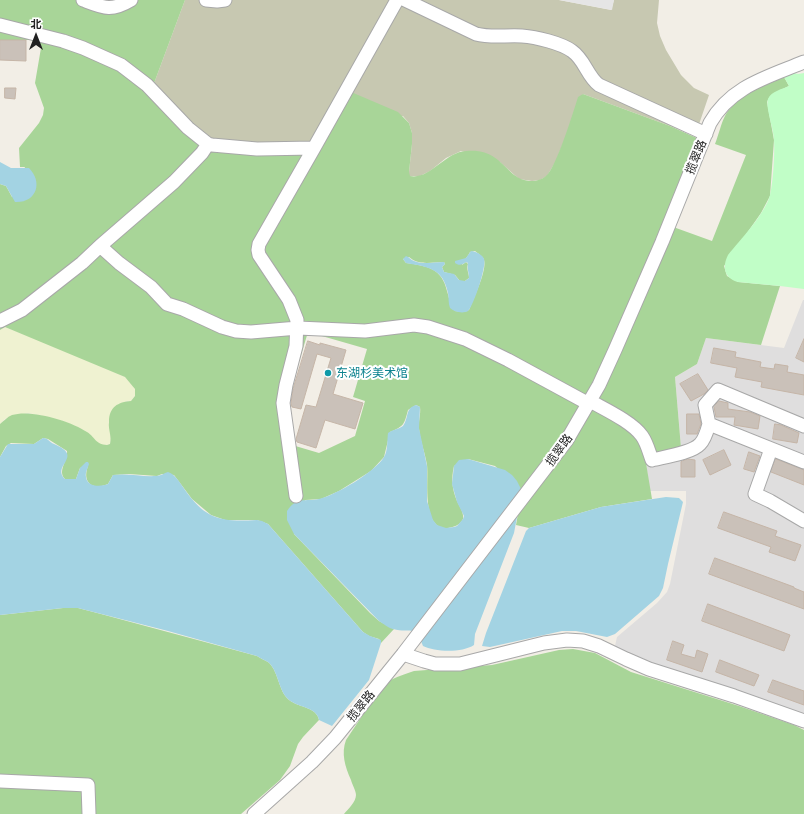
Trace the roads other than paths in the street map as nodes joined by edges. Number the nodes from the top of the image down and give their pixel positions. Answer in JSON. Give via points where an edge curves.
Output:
{"nodes":[{"id":1,"x":83,"y":0,"type":"edge"},
{"id":2,"x":131,"y":0,"type":"edge"},
{"id":3,"x":206,"y":0,"type":"edge"},
{"id":4,"x":225,"y":0,"type":"edge"},
{"id":5,"x":397,"y":0,"type":"edge"},
{"id":6,"x":405,"y":0,"type":"edge"},
{"id":7,"x":0,"y":25,"type":"edge"},
{"id":8,"x":804,"y":62,"type":"edge"},
{"id":9,"x":706,"y":134,"type":"junction"},
{"id":10,"x":208,"y":144,"type":"junction"},
{"id":11,"x":314,"y":148,"type":"junction"},
{"id":12,"x":100,"y":246,"type":"junction"},
{"id":13,"x":0,"y":321,"type":"edge"},
{"id":14,"x":298,"y":328,"type":"junction"},
{"id":15,"x":589,"y":403,"type":"junction"},
{"id":16,"x":709,"y":424,"type":"junction"},
{"id":17,"x":804,"y":426,"type":"edge"},
{"id":18,"x":771,"y":449,"type":"junction"},
{"id":19,"x":804,"y":462,"type":"edge"},
{"id":20,"x":296,"y":496,"type":"dead end"},
{"id":21,"x":804,"y":521,"type":"edge"},
{"id":22,"x":407,"y":649,"type":"junction"},
{"id":23,"x":804,"y":721,"type":"edge"},
{"id":24,"x":0,"y":781,"type":"edge"},
{"id":25,"x":89,"y":814,"type":"edge"},
{"id":26,"x":254,"y":814,"type":"edge"}],
"edges":[{"from":1,"to":2,"type":"street","via":[[114,8]]},
{"from":3,"to":4,"type":"street"},
{"from":5,"to":11,"type":"street"},
{"from":6,"to":9,"type":"street","via":[[476,34],[488,37],[522,36],[563,46],[577,55],[591,78],[599,85]]},
{"from":7,"to":10,"type":"street","via":[[63,41],[121,65],[147,85],[183,123]]},
{"from":8,"to":9,"type":"street","name":"揽翠路","via":[[750,84],[731,96],[714,116]]},
{"from":9,"to":15,"type":"street","name":"揽翠路","via":[[662,242]]},
{"from":10,"to":11,"type":"street","via":[[257,149]]},
{"from":10,"to":12,"type":"street","via":[[174,182]]},
{"from":11,"to":14,"type":"street","via":[[258,247],[259,255],[294,311]]},
{"from":12,"to":13,"type":"street","via":[[22,310]]},
{"from":12,"to":14,"type":"street","via":[[151,287],[167,304],[183,308],[222,327],[244,332]]},
{"from":14,"to":15,"type":"street","via":[[365,332],[414,325],[428,327],[465,339]]},
{"from":14,"to":20,"type":"street","via":[[283,403]]},
{"from":15,"to":16,"type":"street","via":[[638,431],[645,440],[652,460],[697,447],[702,442]]},
{"from":15,"to":22,"type":"street","name":"揽翠路","via":[[535,482]]},
{"from":16,"to":17,"type":"street","via":[[705,405],[718,390]]},
{"from":16,"to":18,"type":"street"},
{"from":18,"to":19,"type":"street"},
{"from":18,"to":21,"type":"street","via":[[755,494]]},
{"from":22,"to":23,"type":"street","via":[[424,661],[435,664],[460,664],[544,644],[567,640],[583,641],[600,646],[649,669]]},
{"from":22,"to":26,"type":"street","name":"揽翠路","via":[[312,762]]},
{"from":24,"to":25,"type":"street","via":[[88,785]]}]}
